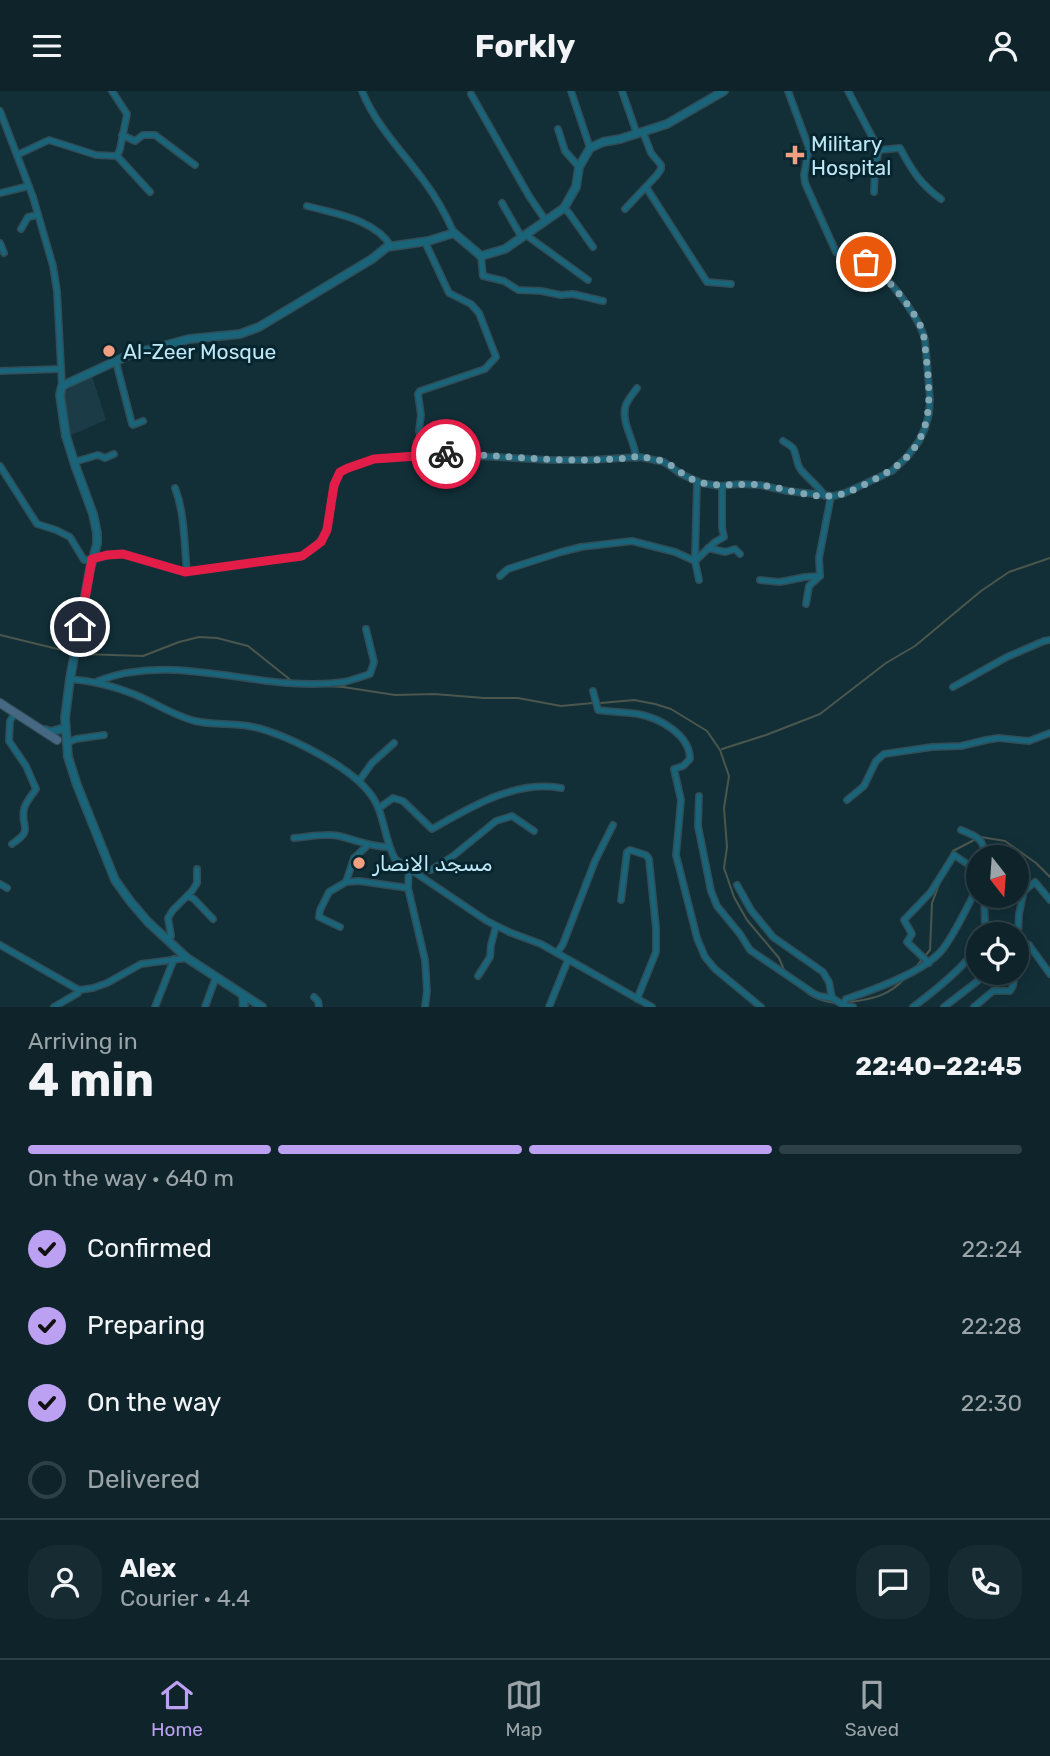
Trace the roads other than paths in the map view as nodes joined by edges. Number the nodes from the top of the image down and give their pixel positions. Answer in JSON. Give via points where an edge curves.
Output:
{"nodes":[{"id":1,"x":112,"y":91,"type":"edge"},
{"id":2,"x":362,"y":91,"type":"edge"},
{"id":3,"x":571,"y":91,"type":"edge"},
{"id":4,"x":622,"y":91,"type":"edge"},
{"id":5,"x":724,"y":91,"type":"edge"},
{"id":6,"x":788,"y":91,"type":"edge"},
{"id":7,"x":848,"y":91,"type":"edge"},
{"id":8,"x":471,"y":94,"type":"dead end"},
{"id":9,"x":0,"y":111,"type":"edge"},
{"id":10,"x":558,"y":129,"type":"dead end"},
{"id":11,"x":640,"y":133,"type":"junction"},
{"id":12,"x":122,"y":135,"type":"junction"},
{"id":13,"x":590,"y":148,"type":"junction"},
{"id":14,"x":879,"y":150,"type":"junction"},
{"id":15,"x":16,"y":155,"type":"junction"},
{"id":16,"x":117,"y":156,"type":"junction"},
{"id":17,"x":195,"y":165,"type":"dead end"},
{"id":18,"x":579,"y":167,"type":"junction"},
{"id":19,"x":29,"y":186,"type":"junction"},
{"id":20,"x":646,"y":187,"type":"junction"},
{"id":21,"x":150,"y":192,"type":"dead end"},
{"id":22,"x":874,"y":192,"type":"dead end"},
{"id":23,"x":0,"y":193,"type":"edge"},
{"id":24,"x":941,"y":198,"type":"dead end"},
{"id":25,"x":502,"y":203,"type":"dead end"},
{"id":26,"x":307,"y":206,"type":"dead end"},
{"id":27,"x":564,"y":208,"type":"junction"},
{"id":28,"x":625,"y":209,"type":"dead end"},
{"id":29,"x":38,"y":215,"type":"junction"},
{"id":30,"x":546,"y":221,"type":"junction"},
{"id":31,"x":20,"y":229,"type":"dead end"},
{"id":32,"x":454,"y":233,"type":"junction"},
{"id":33,"x":524,"y":237,"type":"junction"},
{"id":34,"x":425,"y":241,"type":"junction"},
{"id":35,"x":0,"y":243,"type":"edge"},
{"id":36,"x":391,"y":246,"type":"junction"},
{"id":37,"x":593,"y":247,"type":"dead end"},
{"id":38,"x":4,"y":253,"type":"dead end"},
{"id":39,"x":481,"y":256,"type":"junction"},
{"id":40,"x":588,"y":280,"type":"dead end"},
{"id":41,"x":731,"y":284,"type":"dead end"},
{"id":42,"x":603,"y":301,"type":"dead end"},
{"id":43,"x":116,"y":362,"type":"junction"},
{"id":44,"x":61,"y":369,"type":"junction"},
{"id":45,"x":0,"y":371,"type":"edge"},
{"id":46,"x":62,"y":386,"type":"junction"},
{"id":47,"x":637,"y":388,"type":"dead end"},
{"id":48,"x":143,"y":421,"type":"dead end"},
{"id":49,"x":783,"y":441,"type":"dead end"},
{"id":50,"x":114,"y":454,"type":"dead end"},
{"id":51,"x":425,"y":455,"type":"junction"},
{"id":52,"x":636,"y":457,"type":"junction"},
{"id":53,"x":74,"y":462,"type":"junction"},
{"id":54,"x":0,"y":466,"type":"edge"},
{"id":55,"x":697,"y":481,"type":"junction"},
{"id":56,"x":722,"y":486,"type":"junction"},
{"id":57,"x":175,"y":488,"type":"dead end"},
{"id":58,"x":828,"y":496,"type":"junction"},
{"id":59,"x":708,"y":548,"type":"junction"},
{"id":60,"x":740,"y":554,"type":"dead end"},
{"id":61,"x":92,"y":559,"type":"junction"},
{"id":62,"x":695,"y":561,"type":"junction"},
{"id":63,"x":187,"y":572,"type":"junction"},
{"id":64,"x":500,"y":576,"type":"dead end"},
{"id":65,"x":820,"y":576,"type":"junction"},
{"id":66,"x":699,"y":580,"type":"dead end"},
{"id":67,"x":760,"y":580,"type":"dead end"},
{"id":68,"x":806,"y":604,"type":"dead end"},
{"id":69,"x":366,"y":629,"type":"dead end"},
{"id":70,"x":1050,"y":640,"type":"edge"},
{"id":71,"x":70,"y":679,"type":"junction"},
{"id":72,"x":97,"y":682,"type":"junction"},
{"id":73,"x":953,"y":687,"type":"dead end"},
{"id":74,"x":593,"y":691,"type":"dead end"},
{"id":75,"x":0,"y":703,"type":"edge"},
{"id":76,"x":15,"y":713,"type":"junction"},
{"id":77,"x":41,"y":729,"type":"junction"},
{"id":78,"x":64,"y":731,"type":"junction"},
{"id":79,"x":1050,"y":733,"type":"edge"},
{"id":80,"x":104,"y":735,"type":"dead end"},
{"id":81,"x":57,"y":740,"type":"junction"},
{"id":82,"x":66,"y":743,"type":"junction"},
{"id":83,"x":394,"y":743,"type":"dead end"},
{"id":84,"x":68,"y":757,"type":"junction"},
{"id":85,"x":359,"y":781,"type":"junction"},
{"id":86,"x":561,"y":788,"type":"dead end"},
{"id":87,"x":699,"y":796,"type":"dead end"},
{"id":88,"x":847,"y":800,"type":"dead end"},
{"id":89,"x":379,"y":808,"type":"junction"},
{"id":90,"x":613,"y":825,"type":"dead end"},
{"id":91,"x":961,"y":830,"type":"dead end"},
{"id":92,"x":534,"y":831,"type":"dead end"},
{"id":93,"x":294,"y":838,"type":"dead end"},
{"id":94,"x":12,"y":844,"type":"dead end"},
{"id":95,"x":368,"y":845,"type":"junction"},
{"id":96,"x":983,"y":845,"type":"edge"},
{"id":97,"x":388,"y":848,"type":"junction"},
{"id":98,"x":966,"y":863,"type":"edge"},
{"id":99,"x":410,"y":868,"type":"junction"},
{"id":100,"x":197,"y":869,"type":"dead end"},
{"id":101,"x":346,"y":882,"type":"junction"},
{"id":102,"x":0,"y":884,"type":"edge"},
{"id":103,"x":737,"y":885,"type":"dead end"},
{"id":104,"x":7,"y":888,"type":"dead end"},
{"id":105,"x":408,"y":888,"type":"junction"},
{"id":106,"x":188,"y":897,"type":"junction"},
{"id":107,"x":621,"y":900,"type":"dead end"},
{"id":108,"x":1050,"y":900,"type":"edge"},
{"id":109,"x":966,"y":907,"type":"edge"},
{"id":110,"x":213,"y":919,"type":"dead end"},
{"id":111,"x":1019,"y":922,"type":"edge"},
{"id":112,"x":496,"y":926,"type":"junction"},
{"id":113,"x":340,"y":927,"type":"dead end"},
{"id":114,"x":169,"y":941,"type":"junction"},
{"id":115,"x":0,"y":945,"type":"edge"},
{"id":116,"x":1029,"y":946,"type":"edge"},
{"id":117,"x":557,"y":953,"type":"junction"},
{"id":118,"x":187,"y":958,"type":"junction"},
{"id":119,"x":966,"y":959,"type":"edge"},
{"id":120,"x":171,"y":960,"type":"junction"},
{"id":121,"x":568,"y":960,"type":"junction"},
{"id":122,"x":929,"y":963,"type":"junction"},
{"id":123,"x":1050,"y":974,"type":"edge"},
{"id":124,"x":478,"y":976,"type":"dead end"},
{"id":125,"x":216,"y":977,"type":"junction"},
{"id":126,"x":972,"y":985,"type":"edge"},
{"id":127,"x":1013,"y":985,"type":"edge"},
{"id":128,"x":79,"y":990,"type":"junction"},
{"id":129,"x":243,"y":995,"type":"junction"},
{"id":130,"x":314,"y":997,"type":"dead end"},
{"id":131,"x":832,"y":997,"type":"junction"},
{"id":132,"x":637,"y":999,"type":"junction"},
{"id":133,"x":843,"y":1005,"type":"junction"},
{"id":134,"x":425,"y":1006,"type":"edge"},
{"id":135,"x":54,"y":1007,"type":"edge"},
{"id":136,"x":155,"y":1007,"type":"edge"},
{"id":137,"x":205,"y":1007,"type":"edge"},
{"id":138,"x":244,"y":1007,"type":"edge"},
{"id":139,"x":262,"y":1007,"type":"edge"},
{"id":140,"x":319,"y":1007,"type":"edge"},
{"id":141,"x":416,"y":1007,"type":"edge"},
{"id":142,"x":548,"y":1007,"type":"edge"},
{"id":143,"x":652,"y":1007,"type":"edge"},
{"id":144,"x":761,"y":1007,"type":"edge"},
{"id":145,"x":853,"y":1007,"type":"edge"},
{"id":146,"x":913,"y":1007,"type":"edge"},
{"id":147,"x":944,"y":1007,"type":"edge"},
{"id":148,"x":974,"y":1007,"type":"edge"}],
"edges":[{"from":1,"to":12,"type":"street","via":[[127,114]]},
{"from":2,"to":32,"type":"street","via":[[380,126],[424,182]]},
{"from":3,"to":13,"type":"street"},
{"from":4,"to":11,"type":"street"},
{"from":5,"to":11,"type":"street","via":[[667,124]]},
{"from":6,"to":58,"type":"street","via":[[809,148],[805,183],[832,246],[840,256],[871,265],[915,316],[923,331],[930,383],[925,428],[907,457],[892,471]]},
{"from":7,"to":14,"type":"street"},
{"from":8,"to":30,"type":"street"},
{"from":9,"to":15,"type":"street"},
{"from":10,"to":18,"type":"street","via":[[565,151]]},
{"from":11,"to":13,"type":"street"},
{"from":11,"to":20,"type":"street","via":[[661,169]]},
{"from":12,"to":16,"type":"street"},
{"from":12,"to":17,"type":"street","via":[[135,141],[155,135]]},
{"from":13,"to":18,"type":"street"},
{"from":14,"to":22,"type":"street"},
{"from":14,"to":24,"type":"street","via":[[900,148],[912,171]]},
{"from":15,"to":16,"type":"street","via":[[49,140],[96,155]]},
{"from":15,"to":19,"type":"street"},
{"from":16,"to":21,"type":"street"},
{"from":18,"to":27,"type":"street","via":[[576,187]]},
{"from":19,"to":23,"type":"street"},
{"from":19,"to":29,"type":"street"},
{"from":20,"to":28,"type":"street"},
{"from":20,"to":41,"type":"street","via":[[708,282]]},
{"from":25,"to":33,"type":"street"},
{"from":26,"to":36,"type":"street","via":[[351,217],[384,234]]},
{"from":27,"to":30,"type":"street"},
{"from":27,"to":37,"type":"street"},
{"from":29,"to":31,"type":"street","via":[[27,217]]},
{"from":29,"to":44,"type":"street","via":[[57,291]]},
{"from":30,"to":33,"type":"street"},
{"from":32,"to":34,"type":"street"},
{"from":32,"to":39,"type":"street"},
{"from":33,"to":39,"type":"street"},
{"from":33,"to":40,"type":"street"},
{"from":34,"to":36,"type":"street"},
{"from":34,"to":51,"type":"street","via":[[449,293],[479,313],[496,357],[485,369],[418,394]]},
{"from":35,"to":38,"type":"street"},
{"from":36,"to":43,"type":"street","via":[[259,327],[240,334],[189,339]]},
{"from":39,"to":42,"type":"street","via":[[483,276],[518,290]]},
{"from":43,"to":46,"type":"street"},
{"from":43,"to":48,"type":"street","via":[[132,424]]},
{"from":44,"to":45,"type":"street"},
{"from":44,"to":46,"type":"street"},
{"from":46,"to":53,"type":"street","via":[[66,436]]},
{"from":47,"to":52,"type":"street","via":[[625,406]]},
{"from":49,"to":58,"type":"street","via":[[793,449],[799,468]]},
{"from":50,"to":53,"type":"street"},
{"from":51,"to":52,"type":"street","via":[[550,460]]},
{"from":51,"to":63,"type":"street","via":[[374,459],[340,472],[327,530],[321,542],[302,556]]},
{"from":52,"to":55,"type":"street","via":[[664,462]]},
{"from":53,"to":61,"type":"street","via":[[97,533]]},
{"from":54,"to":61,"type":"street","via":[[37,524],[70,537],[83,560]]},
{"from":55,"to":56,"type":"street"},
{"from":55,"to":62,"type":"street"},
{"from":56,"to":58,"type":"street","via":[[760,485]]},
{"from":56,"to":59,"type":"street","via":[[724,537]]},
{"from":57,"to":63,"type":"street"},
{"from":58,"to":65,"type":"street"},
{"from":59,"to":60,"type":"street","via":[[735,549]]},
{"from":59,"to":62,"type":"street"},
{"from":61,"to":63,"type":"street","via":[[123,554]]},
{"from":61,"to":71,"type":"street"},
{"from":62,"to":64,"type":"street","via":[[632,541],[561,552],[508,569]]},
{"from":62,"to":66,"type":"street"},
{"from":65,"to":67,"type":"street"},
{"from":65,"to":68,"type":"street","via":[[809,586]]},
{"from":69,"to":72,"type":"street","via":[[374,662],[370,674],[345,682],[317,684],[166,669],[132,671]]},
{"from":70,"to":73,"type":"street"},
{"from":71,"to":72,"type":"street"},
{"from":71,"to":78,"type":"street"},
{"from":72,"to":85,"type":"street","via":[[195,721],[276,734],[309,748]]},
{"from":74,"to":144,"type":"street","via":[[598,709],[662,723],[680,735],[690,750],[690,759],[674,769],[681,800],[677,855],[697,938],[715,969]]},
{"from":75,"to":76,"type":"main road"},
{"from":76,"to":77,"type":"main road"},
{"from":76,"to":94,"type":"street","via":[[9,741],[36,789],[24,809],[26,830]]},
{"from":77,"to":78,"type":"street"},
{"from":77,"to":81,"type":"main road"},
{"from":78,"to":81,"type":"street"},
{"from":78,"to":82,"type":"street"},
{"from":79,"to":88,"type":"street","via":[[1029,741],[999,738],[884,754],[864,786]]},
{"from":80,"to":82,"type":"street"},
{"from":81,"to":82,"type":"street"},
{"from":81,"to":84,"type":"street"},
{"from":82,"to":84,"type":"street"},
{"from":83,"to":85,"type":"street"},
{"from":84,"to":114,"type":"street","via":[[115,880]]},
{"from":85,"to":89,"type":"street"},
{"from":86,"to":89,"type":"street","via":[[532,787],[485,800],[432,829],[403,801],[393,798]]},
{"from":87,"to":131,"type":"street","via":[[698,826],[718,906],[750,950],[813,993]]},
{"from":89,"to":97,"type":"street"},
{"from":90,"to":117,"type":"street"},
{"from":91,"to":96,"type":"street","via":[[975,835]]},
{"from":92,"to":99,"type":"street","via":[[512,816],[496,821],[431,870]]},
{"from":93,"to":95,"type":"street","via":[[339,836]]},
{"from":95,"to":97,"type":"street"},
{"from":95,"to":101,"type":"street","via":[[355,858]]},
{"from":97,"to":99,"type":"street"},
{"from":98,"to":122,"type":"street","via":[[954,855],[931,892],[904,920],[912,934],[907,942]]},
{"from":99,"to":105,"type":"street"},
{"from":99,"to":112,"type":"street"},
{"from":100,"to":106,"type":"street","via":[[197,883]]},
{"from":101,"to":105,"type":"street"},
{"from":101,"to":113,"type":"street","via":[[329,892],[319,917]]},
{"from":102,"to":104,"type":"street"},
{"from":103,"to":131,"type":"street","via":[[773,937],[823,971]]},
{"from":105,"to":134,"type":"street","via":[[425,960]]},
{"from":106,"to":110,"type":"street"},
{"from":106,"to":114,"type":"street","via":[[169,918]]},
{"from":107,"to":132,"type":"street","via":[[630,850],[649,859],[656,927],[656,952]]},
{"from":108,"to":111,"type":"street","via":[[1035,883],[1024,891]]},
{"from":109,"to":122,"type":"street","via":[[942,950]]},
{"from":112,"to":117,"type":"street"},
{"from":112,"to":124,"type":"street","via":[[490,957]]},
{"from":114,"to":118,"type":"street"},
{"from":114,"to":120,"type":"street","via":[[176,953]]},
{"from":115,"to":128,"type":"street"},
{"from":116,"to":123,"type":"street"},
{"from":117,"to":121,"type":"street"},
{"from":118,"to":120,"type":"street"},
{"from":118,"to":125,"type":"street"},
{"from":119,"to":146,"type":"street"},
{"from":120,"to":128,"type":"street","via":[[141,964],[107,983]]},
{"from":120,"to":136,"type":"street"},
{"from":121,"to":132,"type":"street"},
{"from":121,"to":142,"type":"street"},
{"from":122,"to":133,"type":"street","via":[[846,999]]},
{"from":125,"to":129,"type":"street"},
{"from":125,"to":137,"type":"street"},
{"from":126,"to":147,"type":"street"},
{"from":127,"to":148,"type":"street","via":[[1010,992],[993,991]]},
{"from":128,"to":135,"type":"street"},
{"from":129,"to":138,"type":"street"},
{"from":129,"to":139,"type":"street"},
{"from":130,"to":140,"type":"street"},
{"from":131,"to":133,"type":"street"},
{"from":132,"to":143,"type":"street"},
{"from":133,"to":145,"type":"street"},
{"from":134,"to":141,"type":"street"}]}
